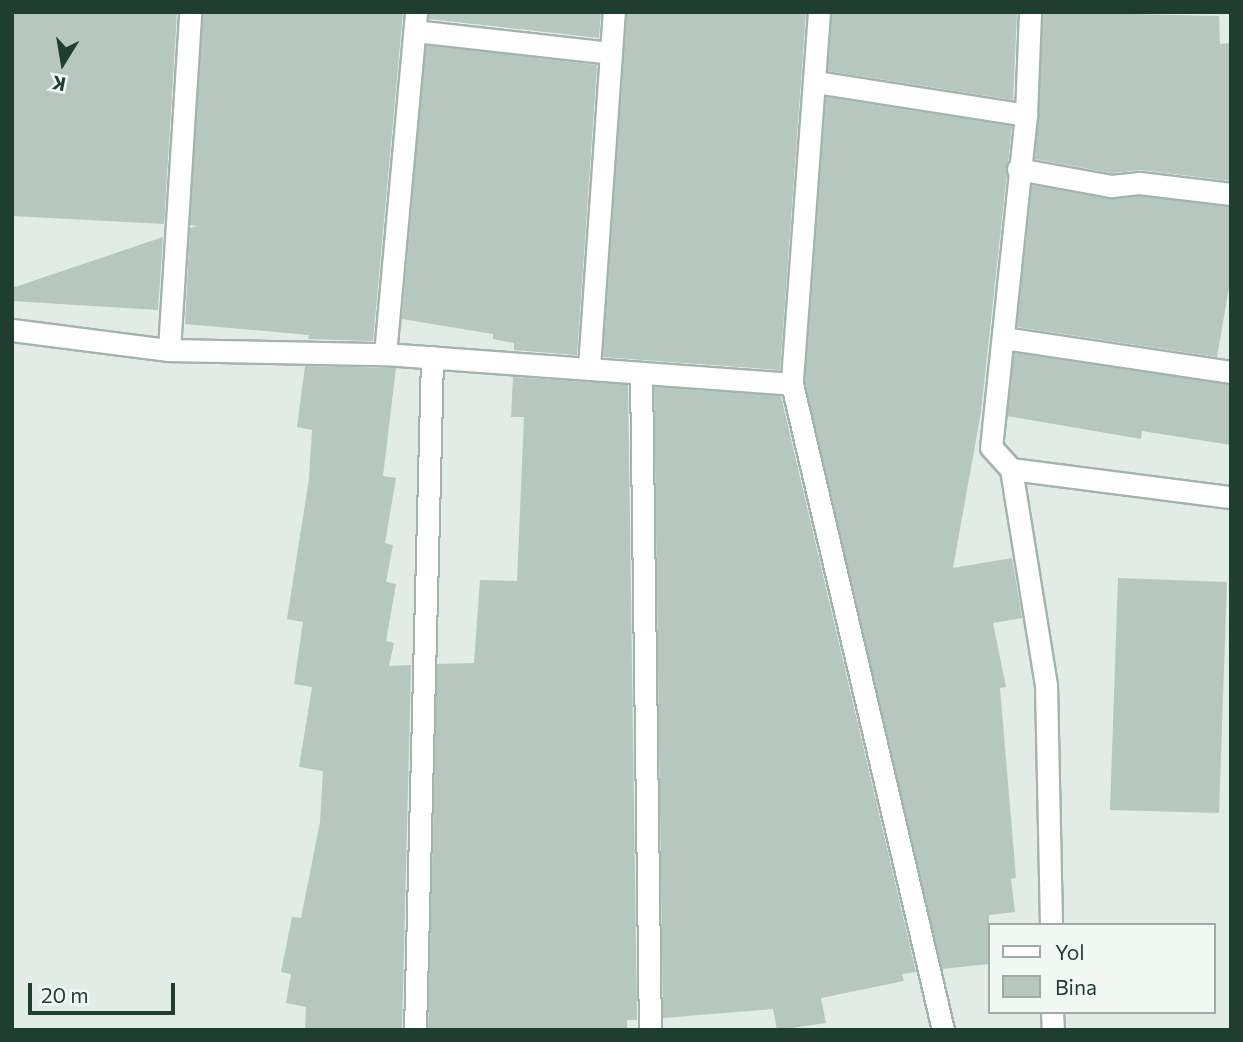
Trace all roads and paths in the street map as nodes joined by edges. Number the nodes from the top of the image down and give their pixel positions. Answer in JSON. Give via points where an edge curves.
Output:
{"nodes":[{"id":1,"x":190,"y":12,"type":"edge"},
{"id":2,"x":614,"y":12,"type":"edge"},
{"id":3,"x":819,"y":12,"type":"edge"},
{"id":4,"x":1030,"y":12,"type":"edge"},
{"id":5,"x":415,"y":21,"type":"edge"},
{"id":6,"x":611,"y":53,"type":"junction"},
{"id":7,"x":816,"y":82,"type":"junction"},
{"id":8,"x":1026,"y":114,"type":"junction"},
{"id":9,"x":1018,"y":169,"type":"junction"},
{"id":10,"x":1231,"y":194,"type":"edge"},
{"id":11,"x":12,"y":330,"type":"edge"},
{"id":12,"x":1003,"y":338,"type":"junction"},
{"id":13,"x":169,"y":350,"type":"junction"},
{"id":14,"x":385,"y":354,"type":"junction"},
{"id":15,"x":432,"y":357,"type":"junction"},
{"id":16,"x":589,"y":367,"type":"junction"},
{"id":17,"x":1231,"y":372,"type":"edge"},
{"id":18,"x":642,"y":373,"type":"junction"},
{"id":19,"x":792,"y":384,"type":"junction"},
{"id":20,"x":1011,"y":469,"type":"junction"},
{"id":21,"x":1231,"y":497,"type":"edge"},
{"id":22,"x":1051,"y":923,"type":"edge"},
{"id":23,"x":415,"y":1030,"type":"edge"},
{"id":24,"x":650,"y":1030,"type":"edge"},
{"id":25,"x":943,"y":1030,"type":"edge"}],
"edges":[{"from":1,"to":13,"type":"street"},
{"from":2,"to":6,"type":"street"},
{"from":3,"to":7,"type":"street"},
{"from":4,"to":8,"type":"street"},
{"from":5,"to":6,"type":"street"},
{"from":5,"to":14,"type":"street"},
{"from":6,"to":16,"type":"street"},
{"from":7,"to":8,"type":"street"},
{"from":7,"to":19,"type":"street"},
{"from":8,"to":9,"type":"street"},
{"from":9,"to":10,"type":"street","via":[[1111,186],[1139,183]]},
{"from":9,"to":12,"type":"street"},
{"from":11,"to":13,"type":"street"},
{"from":12,"to":17,"type":"street"},
{"from":12,"to":20,"type":"street","via":[[991,447]]},
{"from":13,"to":14,"type":"street"},
{"from":14,"to":15,"type":"street"},
{"from":15,"to":16,"type":"street"},
{"from":15,"to":23,"type":"street"},
{"from":16,"to":18,"type":"street"},
{"from":18,"to":19,"type":"street"},
{"from":18,"to":24,"type":"street"},
{"from":19,"to":25,"type":"street"},
{"from":20,"to":21,"type":"street"},
{"from":20,"to":22,"type":"street","via":[[1046,685]]}]}
